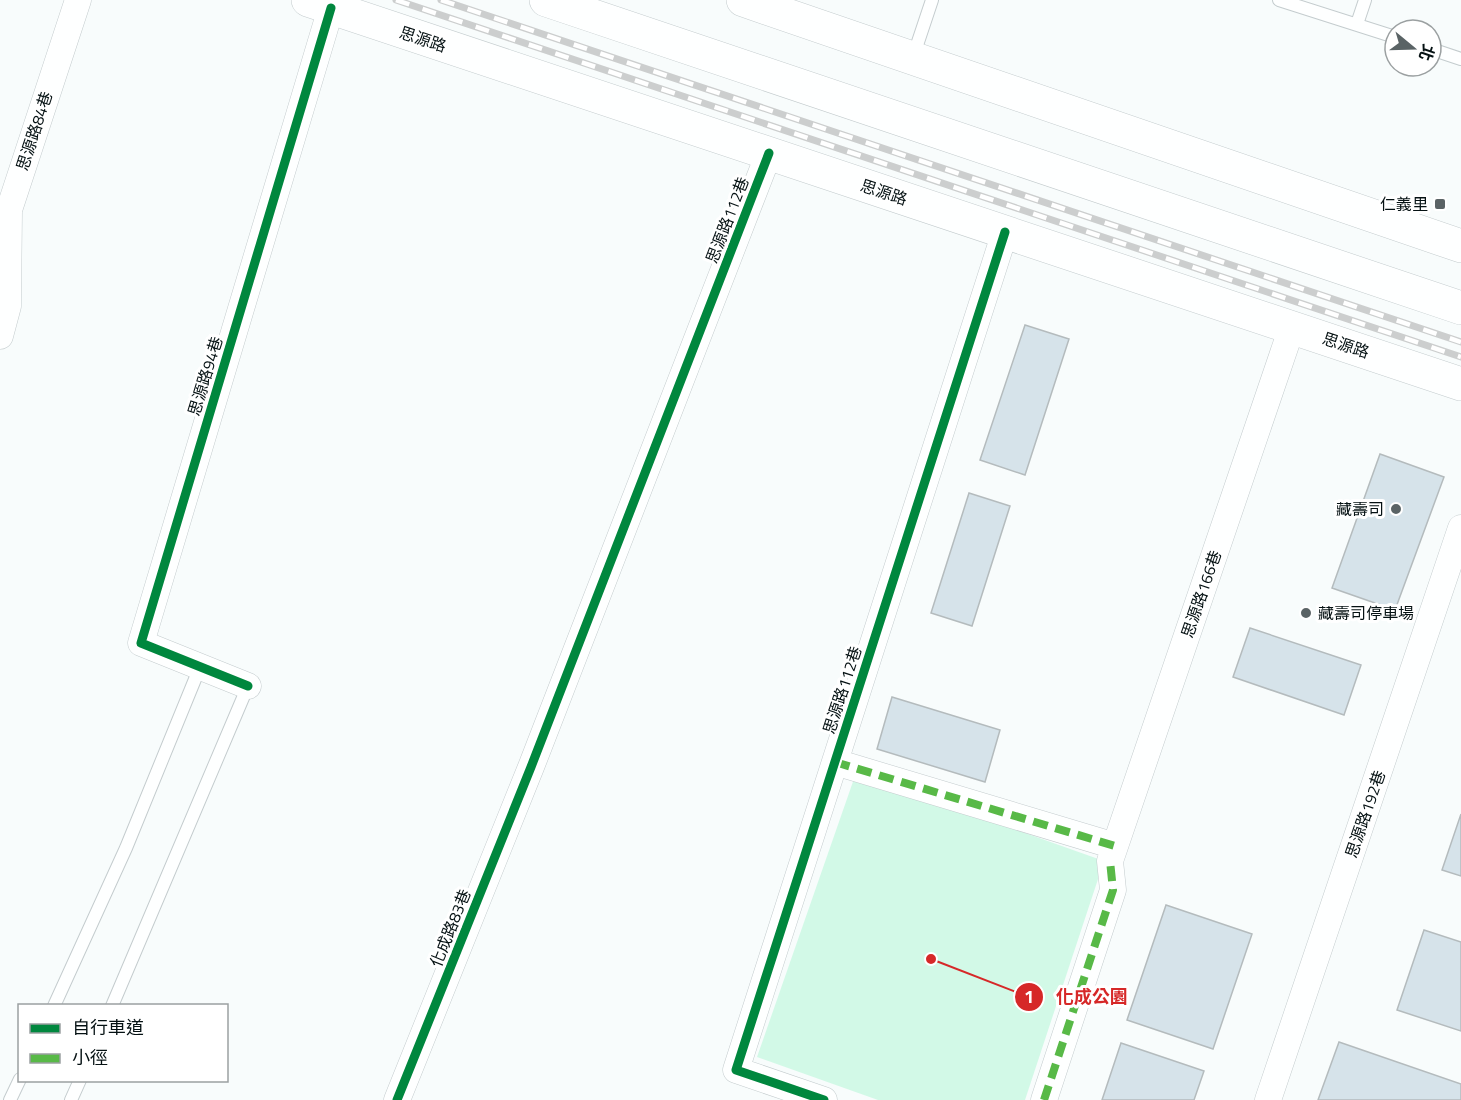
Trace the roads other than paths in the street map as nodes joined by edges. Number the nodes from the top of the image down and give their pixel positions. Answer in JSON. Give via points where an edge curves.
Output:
{"nodes":[{"id":1,"x":78,"y":0,"type":"edge"},
{"id":2,"x":546,"y":0,"type":"edge"},
{"id":3,"x":743,"y":0,"type":"edge"},
{"id":4,"x":932,"y":0,"type":"edge"},
{"id":5,"x":1279,"y":0,"type":"edge"},
{"id":6,"x":1365,"y":0,"type":"edge"},
{"id":7,"x":324,"y":3,"type":"edge"},
{"id":8,"x":1357,"y":24,"type":"junction"},
{"id":9,"x":1383,"y":33,"type":"edge"},
{"id":10,"x":1443,"y":53,"type":"edge"},
{"id":11,"x":913,"y":58,"type":"junction"},
{"id":12,"x":1461,"y":59,"type":"edge"},
{"id":13,"x":769,"y":153,"type":"junction"},
{"id":14,"x":11,"y":164,"type":"edge"},
{"id":15,"x":1005,"y":232,"type":"junction"},
{"id":16,"x":1461,"y":246,"type":"edge"},
{"id":17,"x":1461,"y":308,"type":"edge"},
{"id":18,"x":1292,"y":327,"type":"junction"},
{"id":19,"x":0,"y":336,"type":"edge"},
{"id":20,"x":1461,"y":384,"type":"edge"},
{"id":21,"x":1461,"y":528,"type":"edge"},
{"id":22,"x":200,"y":667,"type":"junction"},
{"id":23,"x":248,"y":686,"type":"joint"},
{"id":24,"x":835,"y":762,"type":"junction"},
{"id":25,"x":531,"y":767,"type":"joint"},
{"id":26,"x":1113,"y":854,"type":"junction"},
{"id":27,"x":54,"y":1004,"type":"edge"},
{"id":28,"x":112,"y":1004,"type":"edge"},
{"id":29,"x":19,"y":1082,"type":"edge"},
{"id":30,"x":79,"y":1082,"type":"edge"},
{"id":31,"x":766,"y":1091,"type":"edge"},
{"id":32,"x":10,"y":1100,"type":"edge"},
{"id":33,"x":71,"y":1100,"type":"edge"},
{"id":34,"x":396,"y":1100,"type":"edge"},
{"id":35,"x":824,"y":1100,"type":"edge"},
{"id":36,"x":1044,"y":1100,"type":"edge"},
{"id":37,"x":1268,"y":1100,"type":"edge"}],
"edges":[{"from":1,"to":14,"type":"street","name":"思源路84巷"},
{"from":2,"to":17,"type":"main road"},
{"from":3,"to":11,"type":"main road"},
{"from":4,"to":11,"type":"lane"},
{"from":5,"to":8,"type":"lane"},
{"from":6,"to":8,"type":"lane"},
{"from":7,"to":13,"type":"main road","name":"思源路"},
{"from":7,"to":22,"type":"street","name":"思源路94巷","via":[[141,643]]},
{"from":8,"to":9,"type":"lane"},
{"from":10,"to":12,"type":"lane"},
{"from":11,"to":16,"type":"main road"},
{"from":13,"to":15,"type":"main road","name":"思源路"},
{"from":13,"to":25,"type":"street","name":"思源路112巷"},
{"from":14,"to":19,"type":"street","name":"思源路84巷","via":[[8,306]]},
{"from":15,"to":18,"type":"main road","name":"思源路"},
{"from":15,"to":24,"type":"street","name":"思源路112巷"},
{"from":18,"to":20,"type":"main road","name":"思源路"},
{"from":18,"to":26,"type":"street","name":"思源路166巷"},
{"from":21,"to":37,"type":"street","name":"思源路192巷"},
{"from":22,"to":23,"type":"street","name":"思源路94巷"},
{"from":22,"to":27,"type":"lane","via":[[126,848]]},
{"from":23,"to":28,"type":"lane"},
{"from":24,"to":26,"type":"street"},
{"from":24,"to":31,"type":"street","name":"思源路112巷","via":[[736,1070]]},
{"from":25,"to":34,"type":"street","name":"化成路83巷"},
{"from":26,"to":36,"type":"street","via":[[1113,890]]},
{"from":29,"to":32,"type":"lane"},
{"from":30,"to":33,"type":"lane"},
{"from":31,"to":35,"type":"street","name":"思源路112巷"}]}
